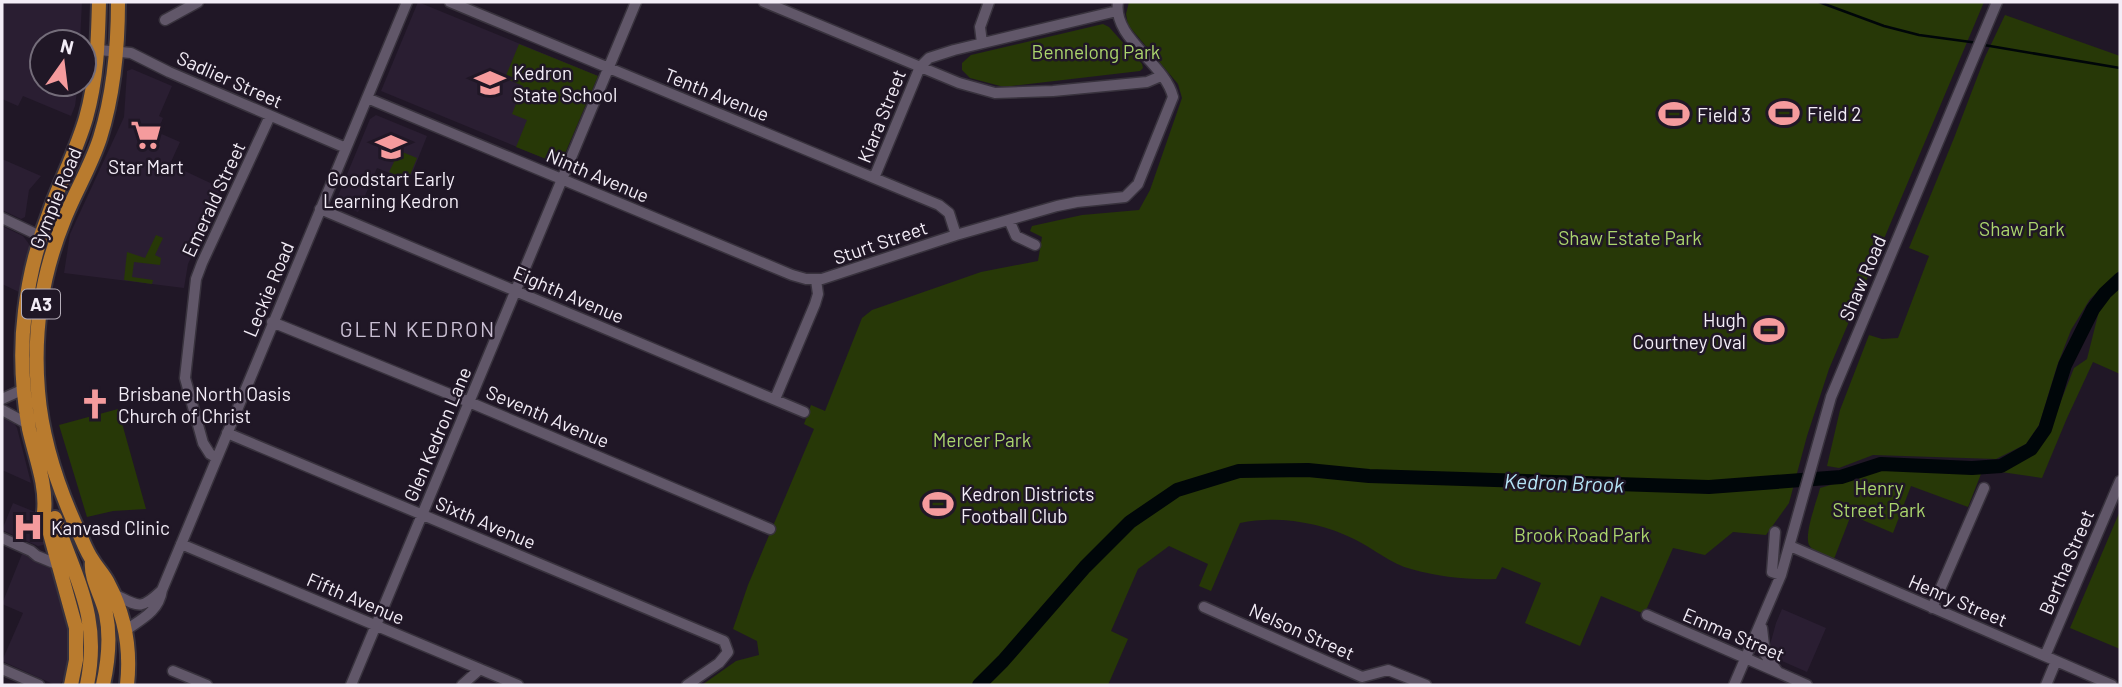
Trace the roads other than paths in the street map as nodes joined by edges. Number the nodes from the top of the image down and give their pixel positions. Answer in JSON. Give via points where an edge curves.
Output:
{"nodes":[{"id":1,"x":99,"y":2,"type":"edge"},
{"id":2,"x":117,"y":2,"type":"edge"},
{"id":3,"x":198,"y":2,"type":"edge"},
{"id":4,"x":407,"y":2,"type":"edge"},
{"id":5,"x":450,"y":2,"type":"edge"},
{"id":6,"x":636,"y":2,"type":"edge"},
{"id":7,"x":764,"y":2,"type":"edge"},
{"id":8,"x":989,"y":2,"type":"edge"},
{"id":9,"x":1997,"y":2,"type":"edge"},
{"id":10,"x":1117,"y":6,"type":"edge"},
{"id":11,"x":165,"y":20,"type":"dead end"},
{"id":12,"x":982,"y":43,"type":"junction"},
{"id":13,"x":99,"y":50,"type":"junction"},
{"id":14,"x":117,"y":50,"type":"junction"},
{"id":15,"x":920,"y":67,"type":"junction"},
{"id":16,"x":608,"y":68,"type":"junction"},
{"id":17,"x":1161,"y":76,"type":"junction"},
{"id":18,"x":367,"y":97,"type":"junction"},
{"id":19,"x":270,"y":116,"type":"junction"},
{"id":20,"x":346,"y":148,"type":"junction"},
{"id":21,"x":874,"y":178,"type":"junction"},
{"id":22,"x":562,"y":179,"type":"junction"},
{"id":23,"x":320,"y":209,"type":"junction"},
{"id":24,"x":2,"y":218,"type":"edge"},
{"id":25,"x":1009,"y":220,"type":"junction"},
{"id":26,"x":956,"y":234,"type":"junction"},
{"id":27,"x":40,"y":236,"type":"junction"},
{"id":28,"x":1035,"y":245,"type":"dead end"},
{"id":29,"x":817,"y":280,"type":"junction"},
{"id":30,"x":515,"y":291,"type":"junction"},
{"id":31,"x":272,"y":323,"type":"junction"},
{"id":32,"x":24,"y":389,"type":"junction"},
{"id":33,"x":2,"y":399,"type":"edge"},
{"id":34,"x":775,"y":399,"type":"junction"},
{"id":35,"x":469,"y":402,"type":"junction"},
{"id":36,"x":2,"y":410,"type":"edge"},
{"id":37,"x":804,"y":412,"type":"dead end"},
{"id":38,"x":28,"y":424,"type":"junction"},
{"id":39,"x":227,"y":433,"type":"junction"},
{"id":40,"x":217,"y":458,"type":"junction"},
{"id":41,"x":2120,"y":481,"type":"edge"},
{"id":42,"x":1984,"y":488,"type":"dead end"},
{"id":43,"x":46,"y":497,"type":"junction"},
{"id":44,"x":422,"y":514,"type":"junction"},
{"id":45,"x":770,"y":529,"type":"dead end"},
{"id":46,"x":1775,"y":532,"type":"dead end"},
{"id":47,"x":2,"y":538,"type":"edge"},
{"id":48,"x":52,"y":541,"type":"junction"},
{"id":49,"x":181,"y":544,"type":"junction"},
{"id":50,"x":1790,"y":546,"type":"junction"},
{"id":51,"x":31,"y":551,"type":"junction"},
{"id":52,"x":92,"y":561,"type":"junction"},
{"id":53,"x":58,"y":565,"type":"junction"},
{"id":54,"x":1781,"y":575,"type":"junction"},
{"id":55,"x":162,"y":590,"type":"junction"},
{"id":56,"x":114,"y":594,"type":"junction"},
{"id":57,"x":1204,"y":607,"type":"dead end"},
{"id":58,"x":1932,"y":608,"type":"junction"},
{"id":59,"x":1647,"y":615,"type":"dead end"},
{"id":60,"x":1763,"y":620,"type":"junction"},
{"id":61,"x":376,"y":625,"type":"junction"},
{"id":62,"x":125,"y":630,"type":"junction"},
{"id":63,"x":2045,"y":656,"type":"junction"},
{"id":64,"x":1746,"y":659,"type":"junction"},
{"id":65,"x":2056,"y":661,"type":"junction"},
{"id":66,"x":2,"y":669,"type":"edge"},
{"id":67,"x":480,"y":669,"type":"junction"},
{"id":68,"x":173,"y":671,"type":"dead end"},
{"id":69,"x":1779,"y":673,"type":"junction"},
{"id":70,"x":1362,"y":677,"type":"junction"},
{"id":71,"x":39,"y":685,"type":"edge"},
{"id":72,"x":71,"y":685,"type":"edge"},
{"id":73,"x":87,"y":685,"type":"edge"},
{"id":74,"x":103,"y":685,"type":"edge"},
{"id":75,"x":127,"y":685,"type":"edge"},
{"id":76,"x":208,"y":685,"type":"edge"},
{"id":77,"x":351,"y":685,"type":"edge"},
{"id":78,"x":462,"y":685,"type":"edge"},
{"id":79,"x":518,"y":685,"type":"edge"},
{"id":80,"x":687,"y":685,"type":"edge"},
{"id":81,"x":1355,"y":685,"type":"edge"},
{"id":82,"x":1426,"y":685,"type":"edge"},
{"id":83,"x":1734,"y":685,"type":"edge"},
{"id":84,"x":1807,"y":685,"type":"edge"},
{"id":85,"x":2046,"y":685,"type":"edge"},
{"id":86,"x":2112,"y":685,"type":"edge"}],
"edges":[{"from":1,"to":13,"type":"highway","name":"Gympie Road","number":"A3"},
{"from":2,"to":14,"type":"highway","name":"Gympie Road","number":"A3"},
{"from":3,"to":11,"type":"street"},
{"from":4,"to":18,"type":"street","name":"Leckie Road"},
{"from":5,"to":16,"type":"street","name":"Tenth Avenue"},
{"from":6,"to":16,"type":"street","name":"Glen Kedron Lane"},
{"from":7,"to":15,"type":"street"},
{"from":8,"to":12,"type":"street","via":[[980,27]]},
{"from":9,"to":50,"type":"street","name":"Shaw Road","via":[[1831,397]]},
{"from":10,"to":12,"type":"street"},
{"from":10,"to":17,"type":"street","via":[[1120,24]]},
{"from":12,"to":15,"type":"street","via":[[938,54]]},
{"from":13,"to":14,"type":"street","name":"Sadlier Street"},
{"from":13,"to":27,"type":"highway","name":"Gympie Road","number":"A3","via":[[83,127]]},
{"from":14,"to":19,"type":"street","name":"Sadlier Street"},
{"from":14,"to":52,"type":"highway","name":"Gympie Road","number":"A3","via":[[101,135],[52,255],[37,337],[38,394],[45,438],[58,483]]},
{"from":15,"to":17,"type":"street","via":[[959,83],[1009,94],[1147,82]]},
{"from":15,"to":21,"type":"street","name":"Kiara Street"},
{"from":16,"to":21,"type":"street","name":"Tenth Avenue"},
{"from":16,"to":22,"type":"street","name":"Glen Kedron Lane"},
{"from":17,"to":25,"type":"street","name":"Sturt Street","via":[[1172,100],[1132,192]]},
{"from":18,"to":20,"type":"street","name":"Leckie Road"},
{"from":18,"to":22,"type":"street","name":"Ninth Avenue"},
{"from":19,"to":20,"type":"street","name":"Sadlier Street"},
{"from":19,"to":40,"type":"street","name":"Emerald Street","via":[[196,279],[185,378],[203,443]]},
{"from":20,"to":23,"type":"street","name":"Leckie Road"},
{"from":21,"to":26,"type":"street","name":"Tenth Avenue","via":[[942,207]]},
{"from":22,"to":29,"type":"street","name":"Ninth Avenue","via":[[792,275]]},
{"from":22,"to":30,"type":"street","name":"Glen Kedron Lane"},
{"from":23,"to":30,"type":"street","name":"Eighth Avenue"},
{"from":23,"to":31,"type":"street","name":"Leckie Road"},
{"from":24,"to":27,"type":"street"},
{"from":25,"to":26,"type":"street","name":"Sturt Street"},
{"from":25,"to":28,"type":"street","via":[[1016,236]]},
{"from":26,"to":29,"type":"street","name":"Sturt Street"},
{"from":27,"to":32,"type":"highway","name":"Gympie Road","number":"A3","via":[[24,314]]},
{"from":29,"to":34,"type":"street","name":"Sturt Street","via":[[815,304]]},
{"from":30,"to":34,"type":"street","name":"Eighth Avenue"},
{"from":30,"to":35,"type":"street","name":"Glen Kedron Lane"},
{"from":31,"to":35,"type":"street","name":"Seventh Avenue"},
{"from":31,"to":39,"type":"street","name":"Leckie Road"},
{"from":32,"to":33,"type":"street"},
{"from":32,"to":38,"type":"highway","name":"Gympie Road","number":"A3"},
{"from":34,"to":37,"type":"street","name":"Eighth Avenue"},
{"from":35,"to":44,"type":"street","name":"Glen Kedron Lane"},
{"from":35,"to":45,"type":"street","name":"Seventh Avenue"},
{"from":36,"to":38,"type":"street"},
{"from":38,"to":43,"type":"highway","name":"Gympie Road","number":"A3"},
{"from":39,"to":40,"type":"street","name":"Leckie Road"},
{"from":39,"to":44,"type":"street","name":"Sixth Avenue"},
{"from":40,"to":49,"type":"street","name":"Leckie Road"},
{"from":41,"to":63,"type":"street","name":"Bertha Street"},
{"from":42,"to":58,"type":"street"},
{"from":43,"to":48,"type":"highway","name":"Gympie Road","number":"A3","via":[[44,512]]},
{"from":43,"to":73,"type":"highway","via":[[84,595],[92,633]]},
{"from":44,"to":61,"type":"street","name":"Glen Kedron Lane"},
{"from":44,"to":80,"type":"street","name":"Sixth Avenue","via":[[724,641],[726,656]]},
{"from":46,"to":54,"type":"street","via":[[1772,572]]},
{"from":47,"to":51,"type":"street"},
{"from":48,"to":51,"type":"street"},
{"from":48,"to":53,"type":"highway","name":"Gympie Road","number":"A3"},
{"from":49,"to":55,"type":"street","name":"Leckie Road"},
{"from":49,"to":61,"type":"street","name":"Fifth Avenue"},
{"from":50,"to":54,"type":"street","name":"Shaw Road"},
{"from":50,"to":58,"type":"street","name":"Henry Street"},
{"from":51,"to":53,"type":"street"},
{"from":52,"to":56,"type":"highway","name":"Gympie Road","number":"A3"},
{"from":52,"to":74,"type":"highway","via":[[91,573],[109,634]]},
{"from":53,"to":72,"type":"highway","name":"Gympie Road","number":"A3","via":[[77,635]]},
{"from":54,"to":60,"type":"street","name":"Shaw Road"},
{"from":55,"to":56,"type":"street","via":[[141,606]]},
{"from":55,"to":62,"type":"street","name":"Leckie Road","via":[[155,609]]},
{"from":56,"to":62,"type":"highway","name":"Gympie Road","number":"A3"},
{"from":57,"to":70,"type":"street","name":"Nelson Street"},
{"from":58,"to":63,"type":"street","name":"Henry Street"},
{"from":59,"to":64,"type":"street","name":"Emma Street"},
{"from":60,"to":64,"type":"street","name":"Shaw Road"},
{"from":60,"to":69,"type":"street","via":[[1765,654]]},
{"from":61,"to":67,"type":"street","name":"Fifth Avenue"},
{"from":61,"to":77,"type":"street","name":"Glen Kedron Lane"},
{"from":62,"to":75,"type":"highway","name":"Gympie Road","number":"A3"},
{"from":63,"to":65,"type":"street","name":"Henry Street"},
{"from":64,"to":69,"type":"street","name":"Emma Street"},
{"from":64,"to":83,"type":"street","name":"Shaw Road"},
{"from":65,"to":85,"type":"street"},
{"from":65,"to":86,"type":"street","name":"Henry Street"},
{"from":66,"to":71,"type":"street"},
{"from":67,"to":78,"type":"street"},
{"from":67,"to":79,"type":"street","name":"Fifth Avenue"},
{"from":68,"to":76,"type":"street"},
{"from":69,"to":84,"type":"street","name":"Emma Street"},
{"from":70,"to":81,"type":"street"},
{"from":70,"to":82,"type":"street","name":"Nelson Street","via":[[1388,670]]}]}
